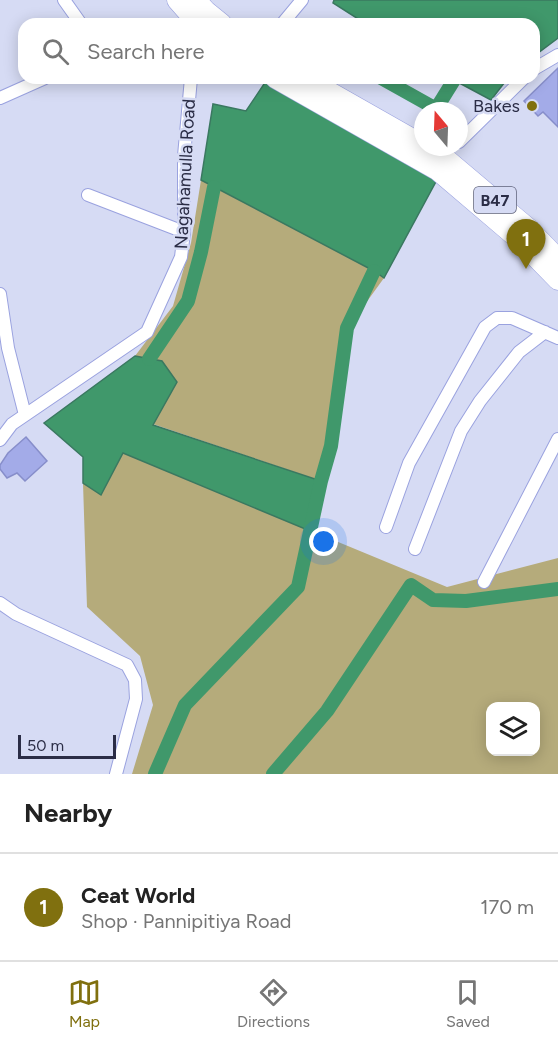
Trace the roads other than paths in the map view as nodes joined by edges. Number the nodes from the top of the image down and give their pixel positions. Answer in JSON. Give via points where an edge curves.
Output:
{"nodes":[{"id":1,"x":64,"y":0,"type":"edge"},
{"id":2,"x":177,"y":0,"type":"edge"},
{"id":3,"x":302,"y":0,"type":"edge"},
{"id":4,"x":198,"y":16,"type":"edge"},
{"id":5,"x":77,"y":18,"type":"edge"},
{"id":6,"x":287,"y":18,"type":"edge"},
{"id":7,"x":558,"y":55,"type":"edge"},
{"id":8,"x":540,"y":66,"type":"edge"},
{"id":9,"x":32,"y":84,"type":"edge"},
{"id":10,"x":190,"y":84,"type":"edge"},
{"id":11,"x":288,"y":84,"type":"edge"},
{"id":12,"x":316,"y":84,"type":"edge"},
{"id":13,"x":518,"y":84,"type":"edge"},
{"id":14,"x":0,"y":98,"type":"edge"},
{"id":15,"x":468,"y":133,"type":"edge"},
{"id":16,"x":414,"y":140,"type":"edge"},
{"id":17,"x":446,"y":158,"type":"edge"},
{"id":18,"x":88,"y":195,"type":"dead end"},
{"id":19,"x":184,"y":232,"type":"junction"},
{"id":20,"x":558,"y":259,"type":"edge"},
{"id":21,"x":558,"y":280,"type":"edge"},
{"id":22,"x":0,"y":294,"type":"edge"},
{"id":23,"x":545,"y":332,"type":"junction"},
{"id":24,"x":558,"y":338,"type":"edge"},
{"id":25,"x":25,"y":415,"type":"junction"},
{"id":26,"x":558,"y":439,"type":"edge"},
{"id":27,"x":0,"y":440,"type":"edge"},
{"id":28,"x":386,"y":527,"type":"dead end"},
{"id":29,"x":415,"y":549,"type":"dead end"},
{"id":30,"x":484,"y":582,"type":"dead end"},
{"id":31,"x":0,"y":603,"type":"edge"},
{"id":32,"x":116,"y":774,"type":"edge"}],
"edges":[{"from":1,"to":5,"type":"street"},
{"from":2,"to":4,"type":"main road"},
{"from":3,"to":6,"type":"street"},
{"from":7,"to":8,"type":"street"},
{"from":9,"to":14,"type":"street"},
{"from":10,"to":19,"type":"street","name":"Nagahamulla Road","via":[[184,156]]},
{"from":11,"to":17,"type":"main road","number":"B47"},
{"from":12,"to":16,"type":"main road","number":"B47"},
{"from":13,"to":15,"type":"street"},
{"from":17,"to":20,"type":"main road","number":"B47"},
{"from":17,"to":21,"type":"main road","number":"B47"},
{"from":18,"to":19,"type":"street"},
{"from":19,"to":25,"type":"street","name":"Nagahamulla Road","via":[[181,257],[147,332]]},
{"from":22,"to":25,"type":"street","via":[[8,348]]},
{"from":23,"to":24,"type":"street"},
{"from":23,"to":28,"type":"street","via":[[512,318],[497,318],[485,327],[409,463]]},
{"from":23,"to":29,"type":"street","via":[[519,352],[461,431]]},
{"from":25,"to":27,"type":"street","name":"Nagahamulla Road"},
{"from":26,"to":30,"type":"street"},
{"from":31,"to":32,"type":"street","via":[[127,665],[135,680],[136,699]]}]}
